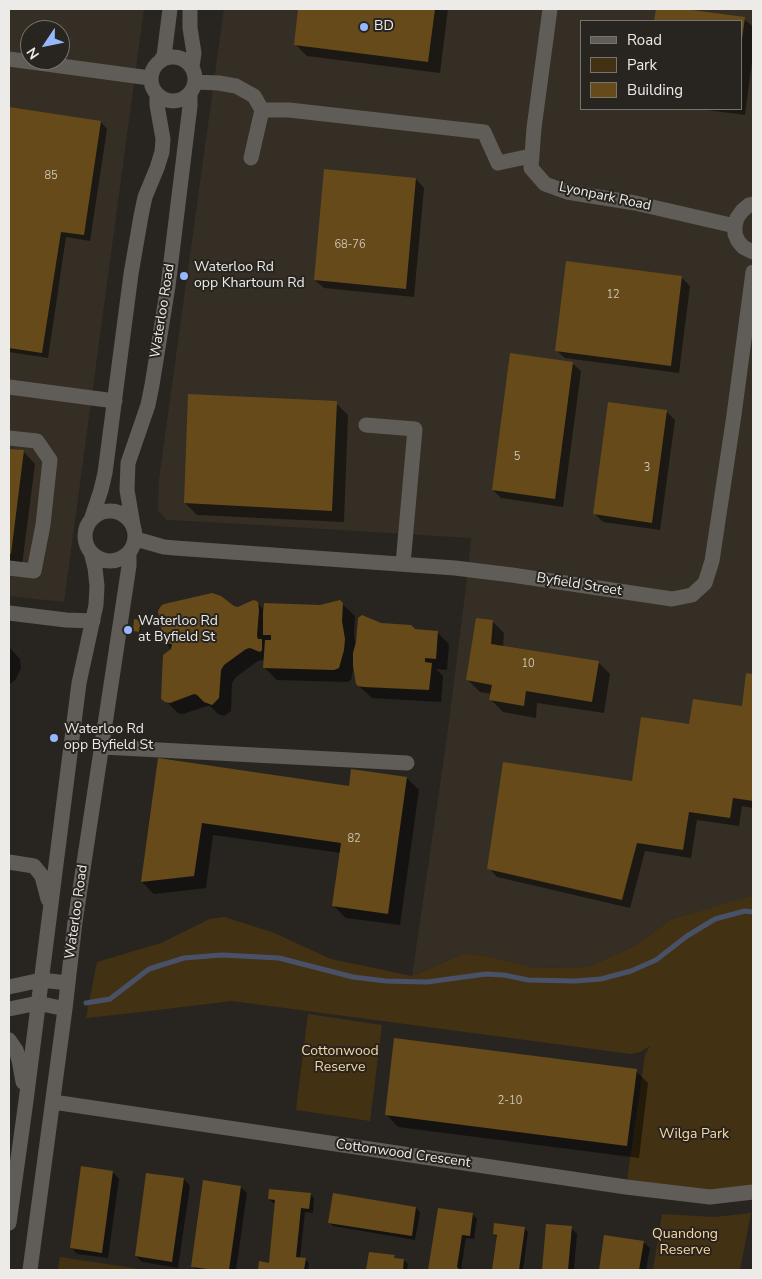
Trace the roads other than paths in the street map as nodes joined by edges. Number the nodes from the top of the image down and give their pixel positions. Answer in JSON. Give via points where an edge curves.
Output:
{"nodes":[{"id":1,"x":170,"y":9,"type":"edge"},
{"id":2,"x":190,"y":9,"type":"edge"},
{"id":3,"x":550,"y":9,"type":"edge"},
{"id":4,"x":9,"y":59,"type":"edge"},
{"id":5,"x":161,"y":60,"type":"junction"},
{"id":6,"x":192,"y":67,"type":"junction"},
{"id":7,"x":150,"y":78,"type":"junction"},
{"id":8,"x":193,"y":88,"type":"junction"},
{"id":9,"x":157,"y":96,"type":"junction"},
{"id":10,"x":262,"y":110,"type":"junction"},
{"id":11,"x":531,"y":156,"type":"junction"},
{"id":12,"x":251,"y":158,"type":"dead end"},
{"id":13,"x":753,"y":204,"type":"edge"},
{"id":14,"x":735,"y":226,"type":"junction"},
{"id":15,"x":753,"y":252,"type":"edge"},
{"id":16,"x":753,"y":272,"type":"edge"},
{"id":17,"x":9,"y":387,"type":"edge"},
{"id":18,"x":115,"y":401,"type":"junction"},
{"id":19,"x":366,"y":425,"type":"dead end"},
{"id":20,"x":9,"y":438,"type":"edge"},
{"id":21,"x":91,"y":520,"type":"junction"},
{"id":22,"x":134,"y":532,"type":"junction"},
{"id":23,"x":91,"y":552,"type":"junction"},
{"id":24,"x":129,"y":554,"type":"junction"},
{"id":25,"x":404,"y":564,"type":"junction"},
{"id":26,"x":9,"y":568,"type":"edge"},
{"id":27,"x":9,"y":613,"type":"edge"},
{"id":28,"x":93,"y":621,"type":"junction"},
{"id":29,"x":102,"y":747,"type":"junction"},
{"id":30,"x":407,"y":764,"type":"dead end"},
{"id":31,"x":58,"y":849,"type":"junction"},
{"id":32,"x":9,"y":862,"type":"edge"},
{"id":33,"x":34,"y":866,"type":"junction"},
{"id":34,"x":50,"y":908,"type":"junction"},
{"id":35,"x":41,"y":980,"type":"junction"},
{"id":36,"x":68,"y":983,"type":"junction"},
{"id":37,"x":9,"y":987,"type":"edge"},
{"id":38,"x":38,"y":1003,"type":"junction"},
{"id":39,"x":65,"y":1009,"type":"junction"},
{"id":40,"x":9,"y":1010,"type":"edge"},
{"id":41,"x":9,"y":1040,"type":"edge"},
{"id":42,"x":26,"y":1101,"type":"junction"},
{"id":43,"x":52,"y":1102,"type":"junction"},
{"id":44,"x":753,"y":1192,"type":"edge"},
{"id":45,"x":9,"y":1223,"type":"edge"},
{"id":46,"x":30,"y":1270,"type":"edge"}],
"edges":[{"from":1,"to":5,"type":"street"},
{"from":2,"to":6,"type":"street"},
{"from":3,"to":11,"type":"street","name":"Lyonpark Road"},
{"from":4,"to":7,"type":"street"},
{"from":5,"to":6,"type":"street","via":[[175,57]]},
{"from":5,"to":7,"type":"street","via":[[155,65]]},
{"from":6,"to":8,"type":"street","via":[[195,74]]},
{"from":7,"to":9,"type":"street"},
{"from":8,"to":9,"type":"street","via":[[183,99],[176,101]]},
{"from":8,"to":10,"type":"street","via":[[219,83],[236,86],[254,96]]},
{"from":8,"to":22,"type":"street","name":"Waterloo Road","via":[[152,385],[128,463],[127,490]]},
{"from":9,"to":18,"type":"street","via":[[162,152],[141,216]]},
{"from":10,"to":11,"type":"street","via":[[288,110],[484,132],[498,163]]},
{"from":10,"to":12,"type":"street"},
{"from":11,"to":14,"type":"street","name":"Lyonpark Road","via":[[531,168],[545,184],[567,192],[635,203]]},
{"from":13,"to":14,"type":"street","via":[[742,211]]},
{"from":14,"to":15,"type":"street","via":[[738,241]]},
{"from":16,"to":25,"type":"street","name":"Byfield Street","via":[[712,561],[705,584],[692,595],[672,599],[512,575]]},
{"from":17,"to":18,"type":"street"},
{"from":18,"to":21,"type":"street","via":[[105,473]]},
{"from":19,"to":25,"type":"street","via":[[415,429]]},
{"from":20,"to":26,"type":"street","via":[[37,441],[50,460],[34,571]]},
{"from":21,"to":22,"type":"street","via":[[113,511],[128,518]]},
{"from":21,"to":23,"type":"street","via":[[85,534]]},
{"from":22,"to":24,"type":"street","via":[[134,547]]},
{"from":22,"to":25,"type":"street","name":"Byfield Street","via":[[164,547]]},
{"from":23,"to":24,"type":"street","via":[[97,558],[113,562]]},
{"from":23,"to":28,"type":"street","name":"Waterloo Road","via":[[97,586]]},
{"from":24,"to":29,"type":"street","name":"Waterloo Road"},
{"from":27,"to":28,"type":"street"},
{"from":28,"to":31,"type":"street","name":"Waterloo Road","via":[[79,683]]},
{"from":29,"to":30,"type":"street"},
{"from":29,"to":36,"type":"street","name":"Waterloo Road"},
{"from":31,"to":33,"type":"street"},
{"from":31,"to":34,"type":"street","name":"Waterloo Road"},
{"from":32,"to":33,"type":"street"},
{"from":33,"to":34,"type":"street","via":[[42,876]]},
{"from":34,"to":35,"type":"street","name":"Waterloo Road"},
{"from":35,"to":36,"type":"street"},
{"from":35,"to":37,"type":"street"},
{"from":35,"to":38,"type":"street","name":"Waterloo Road"},
{"from":36,"to":39,"type":"street","name":"Waterloo Road"},
{"from":38,"to":39,"type":"street"},
{"from":38,"to":40,"type":"street"},
{"from":38,"to":42,"type":"street","name":"Waterloo Road"},
{"from":39,"to":43,"type":"street","name":"Waterloo Road"},
{"from":41,"to":42,"type":"street","via":[[20,1060]]},
{"from":42,"to":45,"type":"street","name":"Waterloo Road"},
{"from":43,"to":44,"type":"street","name":"Cottonwood Crescent","via":[[635,1188],[710,1197]]},
{"from":43,"to":46,"type":"street","name":"Waterloo Road"}]}
